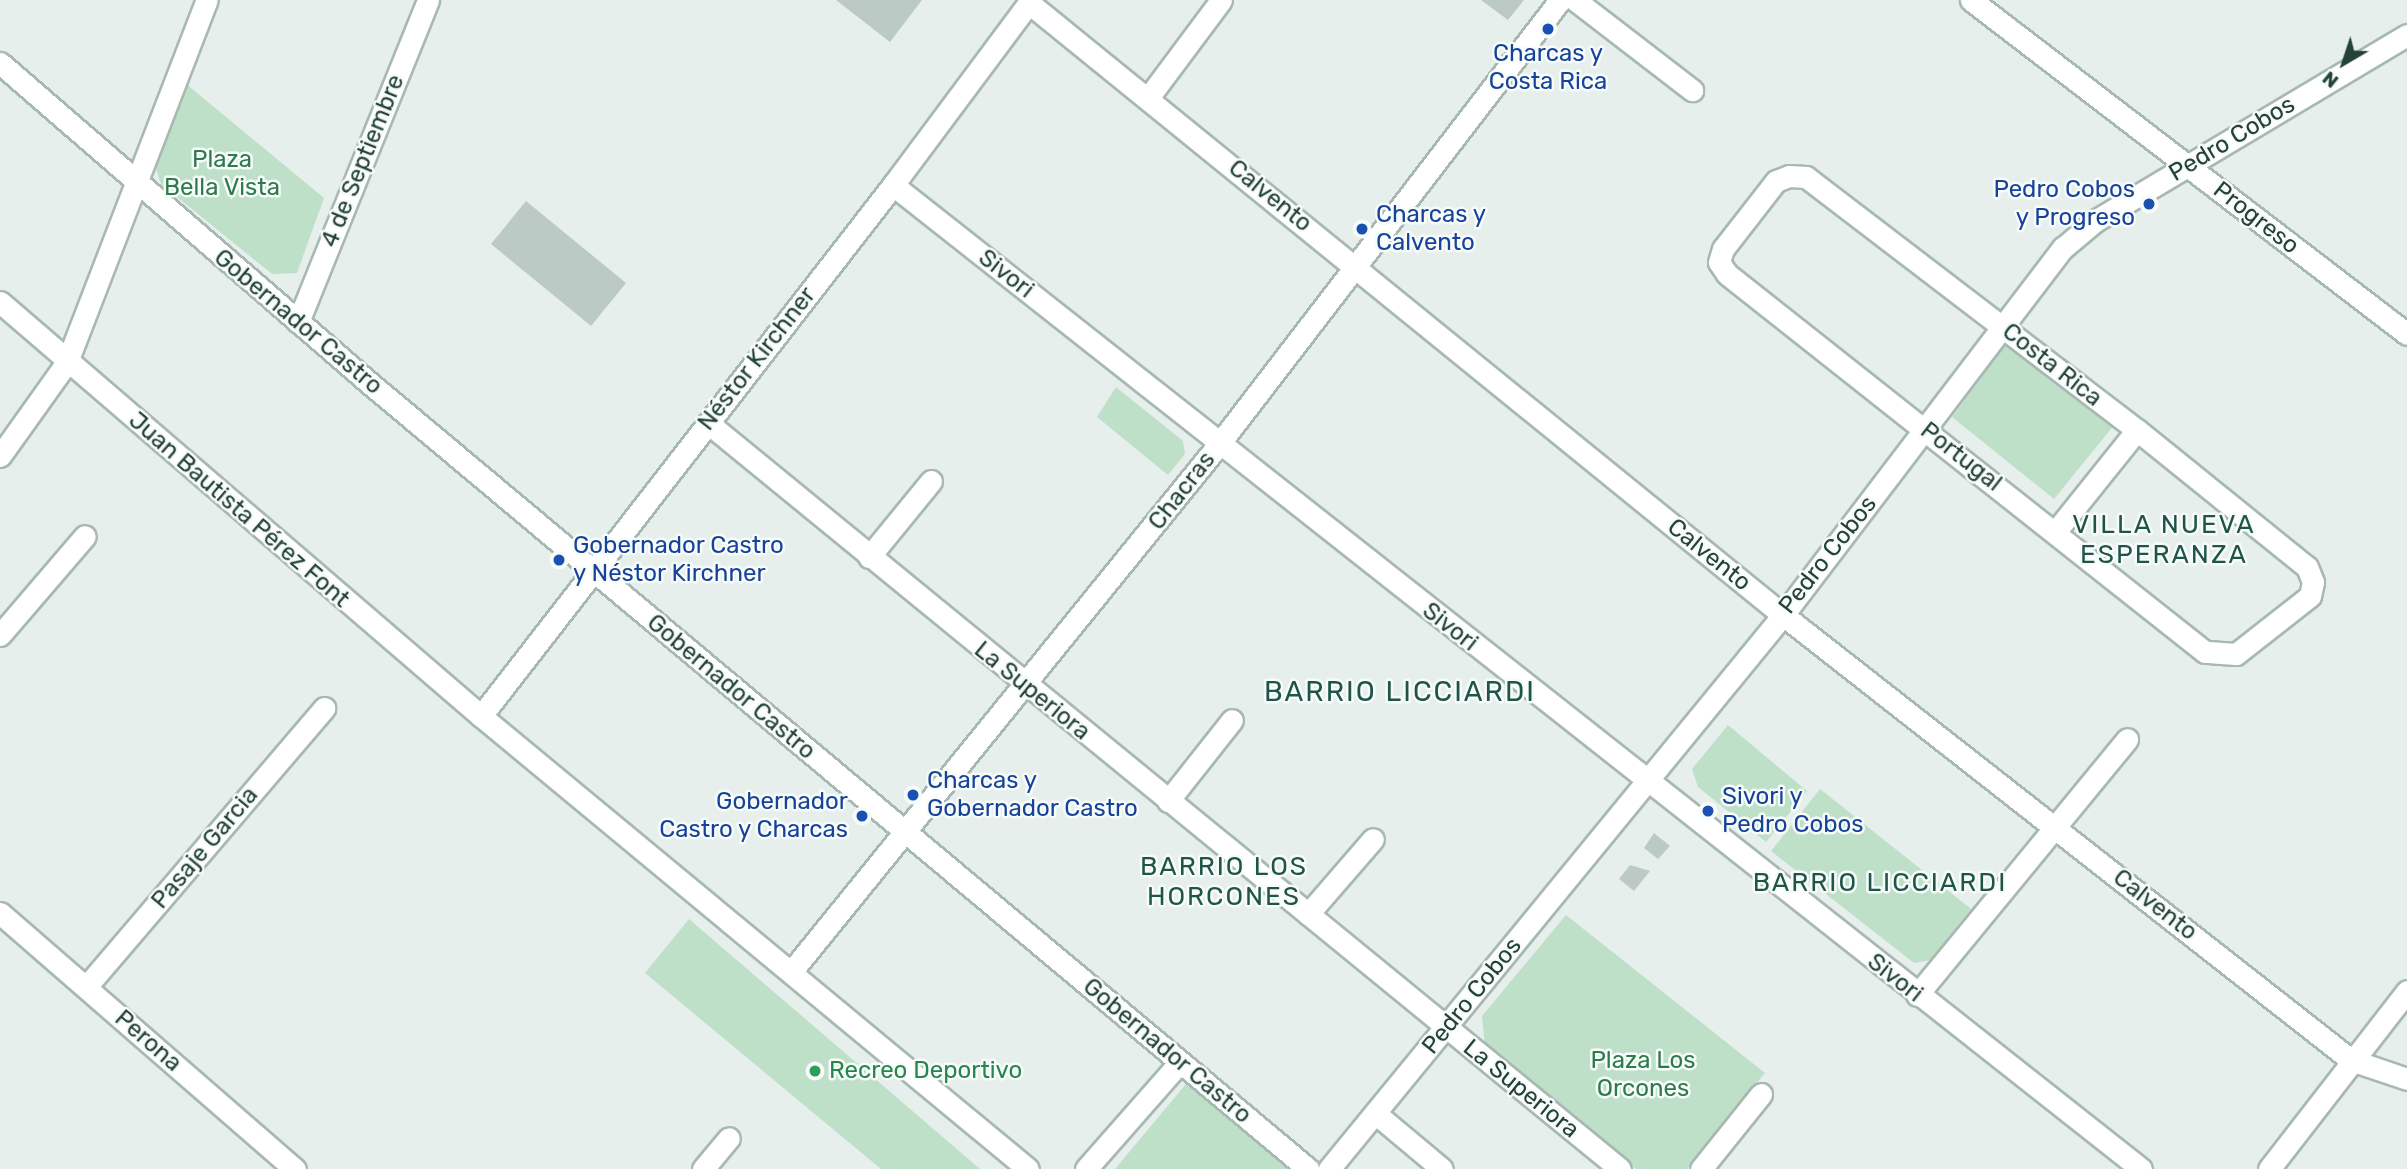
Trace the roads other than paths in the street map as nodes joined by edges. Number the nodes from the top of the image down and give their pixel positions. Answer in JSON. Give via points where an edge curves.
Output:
{"nodes":[{"id":1,"x":207,"y":0,"type":"edge"},
{"id":2,"x":428,"y":0,"type":"edge"},
{"id":3,"x":1221,"y":0,"type":"edge"},
{"id":4,"x":1560,"y":0,"type":"edge"},
{"id":5,"x":1574,"y":0,"type":"edge"},
{"id":6,"x":1971,"y":0,"type":"edge"},
{"id":7,"x":1030,"y":1,"type":"edge"},
{"id":8,"x":2407,"y":35,"type":"edge"},
{"id":9,"x":0,"y":63,"type":"edge"},
{"id":10,"x":1692,"y":90,"type":"dead end"},
{"id":11,"x":1148,"y":98,"type":"junction"},
{"id":12,"x":2188,"y":165,"type":"junction"},
{"id":13,"x":1790,"y":176,"type":"joint"},
{"id":14,"x":137,"y":185,"type":"junction"},
{"id":15,"x":893,"y":185,"type":"junction"},
{"id":16,"x":1357,"y":266,"type":"junction"},
{"id":17,"x":0,"y":302,"type":"edge"},
{"id":18,"x":298,"y":322,"type":"junction"},
{"id":19,"x":2005,"y":328,"type":"junction"},
{"id":20,"x":2407,"y":334,"type":"edge"},
{"id":21,"x":67,"y":362,"type":"junction"},
{"id":22,"x":708,"y":423,"type":"junction"},
{"id":23,"x":1925,"y":429,"type":"junction"},
{"id":24,"x":2137,"y":430,"type":"junction"},
{"id":25,"x":1219,"y":444,"type":"junction"},
{"id":26,"x":0,"y":456,"type":"edge"},
{"id":27,"x":931,"y":481,"type":"dead end"},
{"id":28,"x":2056,"y":531,"type":"junction"},
{"id":29,"x":85,"y":536,"type":"dead end"},
{"id":30,"x":869,"y":557,"type":"junction"},
{"id":31,"x":593,"y":571,"type":"junction"},
{"id":32,"x":1783,"y":615,"type":"junction"},
{"id":33,"x":0,"y":635,"type":"edge"},
{"id":34,"x":2205,"y":652,"type":"joint"},
{"id":35,"x":1026,"y":687,"type":"junction"},
{"id":36,"x":324,"y":708,"type":"dead end"},
{"id":37,"x":481,"y":716,"type":"junction"},
{"id":38,"x":1232,"y":720,"type":"dead end"},
{"id":39,"x":2127,"y":739,"type":"dead end"},
{"id":40,"x":1646,"y":783,"type":"junction"},
{"id":41,"x":1168,"y":801,"type":"junction"},
{"id":42,"x":2056,"y":827,"type":"junction"},
{"id":43,"x":906,"y":833,"type":"junction"},
{"id":44,"x":1373,"y":839,"type":"dead end"},
{"id":45,"x":0,"y":913,"type":"edge"},
{"id":46,"x":1308,"y":914,"type":"junction"},
{"id":47,"x":791,"y":972,"type":"junction"},
{"id":48,"x":86,"y":987,"type":"junction"},
{"id":49,"x":2407,"y":991,"type":"edge"},
{"id":50,"x":1917,"y":995,"type":"junction"},
{"id":51,"x":1446,"y":1027,"type":"junction"},
{"id":52,"x":2351,"y":1060,"type":"junction"},
{"id":53,"x":1180,"y":1062,"type":"junction"},
{"id":54,"x":2407,"y":1079,"type":"edge"},
{"id":55,"x":1761,"y":1094,"type":"dead end"},
{"id":56,"x":1375,"y":1113,"type":"junction"},
{"id":57,"x":729,"y":1139,"type":"dead end"},
{"id":58,"x":290,"y":1167,"type":"edge"},
{"id":59,"x":703,"y":1169,"type":"edge"},
{"id":60,"x":1028,"y":1169,"type":"edge"},
{"id":61,"x":1086,"y":1169,"type":"edge"},
{"id":62,"x":1308,"y":1169,"type":"edge"},
{"id":63,"x":1329,"y":1169,"type":"edge"},
{"id":64,"x":1442,"y":1169,"type":"edge"},
{"id":65,"x":1620,"y":1169,"type":"edge"},
{"id":66,"x":1701,"y":1169,"type":"edge"},
{"id":67,"x":2141,"y":1169,"type":"edge"},
{"id":68,"x":2269,"y":1169,"type":"edge"}],
"edges":[{"from":1,"to":14,"type":"street"},
{"from":2,"to":18,"type":"street","name":"4 de Septiembre"},
{"from":3,"to":11,"type":"street"},
{"from":4,"to":16,"type":"street","name":"Chacras"},
{"from":5,"to":10,"type":"street"},
{"from":6,"to":12,"type":"street","name":"Progreso"},
{"from":7,"to":11,"type":"street","name":"Calvento"},
{"from":7,"to":15,"type":"street","name":"Néstor Kirchner"},
{"from":8,"to":12,"type":"street","name":"Pedro Cobos"},
{"from":9,"to":14,"type":"street","name":"Gobernador Castro"},
{"from":11,"to":16,"type":"street","name":"Calvento"},
{"from":12,"to":19,"type":"street","name":"Pedro Cobos","via":[[2095,221],[2063,248]]},
{"from":12,"to":20,"type":"street","name":"Progreso"},
{"from":13,"to":19,"type":"street","name":"Costa Rica","via":[[1806,177]]},
{"from":13,"to":23,"type":"street","name":"Portugal","via":[[1776,181],[1723,249],[1719,262],[1727,274]]},
{"from":14,"to":18,"type":"street","name":"Gobernador Castro"},
{"from":14,"to":21,"type":"street"},
{"from":15,"to":22,"type":"street","name":"Néstor Kirchner"},
{"from":15,"to":25,"type":"street","name":"Sivori"},
{"from":16,"to":25,"type":"street","name":"Chacras"},
{"from":16,"to":32,"type":"street","name":"Calvento"},
{"from":17,"to":21,"type":"street","name":"Juan Bautista Pérez Font"},
{"from":18,"to":31,"type":"street","name":"Gobernador Castro"},
{"from":19,"to":23,"type":"street","name":"Pedro Cobos"},
{"from":19,"to":24,"type":"street","name":"Costa Rica"},
{"from":21,"to":26,"type":"street"},
{"from":21,"to":37,"type":"street","name":"Juan Bautista Pérez Font"},
{"from":22,"to":30,"type":"street","name":"La Superiora"},
{"from":22,"to":31,"type":"street","name":"Néstor Kirchner"},
{"from":23,"to":28,"type":"street","name":"Portugal"},
{"from":23,"to":32,"type":"street","name":"Pedro Cobos"},
{"from":24,"to":28,"type":"street"},
{"from":24,"to":34,"type":"street","name":"Costa Rica","via":[[2307,567],[2313,582],[2301,606],[2236,654]]},
{"from":25,"to":35,"type":"street","name":"Chacras"},
{"from":25,"to":40,"type":"street","name":"Sivori"},
{"from":27,"to":30,"type":"street"},
{"from":28,"to":34,"type":"street","name":"Portugal"},
{"from":29,"to":33,"type":"street"},
{"from":30,"to":35,"type":"street","name":"La Superiora"},
{"from":31,"to":37,"type":"street","name":"Néstor Kirchner"},
{"from":31,"to":43,"type":"street","name":"Gobernador Castro"},
{"from":32,"to":40,"type":"street","name":"Pedro Cobos"},
{"from":32,"to":42,"type":"street","name":"Calvento"},
{"from":35,"to":41,"type":"street","name":"La Superiora"},
{"from":35,"to":43,"type":"street","name":"Chacras"},
{"from":36,"to":48,"type":"street","name":"Pasaje Garcia"},
{"from":37,"to":47,"type":"street","name":"Juan Bautista Pérez Font"},
{"from":38,"to":41,"type":"street"},
{"from":39,"to":42,"type":"street"},
{"from":40,"to":50,"type":"street","name":"Sivori"},
{"from":40,"to":51,"type":"street","name":"Pedro Cobos"},
{"from":41,"to":46,"type":"street","name":"La Superiora"},
{"from":42,"to":50,"type":"street"},
{"from":42,"to":52,"type":"street","name":"Calvento"},
{"from":43,"to":47,"type":"street","name":"Chacras"},
{"from":43,"to":53,"type":"street","name":"Gobernador Castro"},
{"from":44,"to":46,"type":"street"},
{"from":45,"to":48,"type":"street","name":"Perona"},
{"from":46,"to":51,"type":"street","name":"La Superiora"},
{"from":47,"to":60,"type":"street","name":"Juan Bautista Pérez Font"},
{"from":48,"to":58,"type":"street","name":"Perona"},
{"from":49,"to":52,"type":"street"},
{"from":50,"to":67,"type":"street","name":"Sivori"},
{"from":51,"to":56,"type":"street","name":"Pedro Cobos"},
{"from":51,"to":65,"type":"street","name":"La Superiora"},
{"from":52,"to":54,"type":"street","name":"Calvento"},
{"from":52,"to":68,"type":"street"},
{"from":53,"to":61,"type":"street"},
{"from":53,"to":62,"type":"street","name":"Gobernador Castro"},
{"from":55,"to":66,"type":"street"},
{"from":56,"to":63,"type":"street","name":"Pedro Cobos"},
{"from":56,"to":64,"type":"street"},
{"from":57,"to":59,"type":"street"}]}
